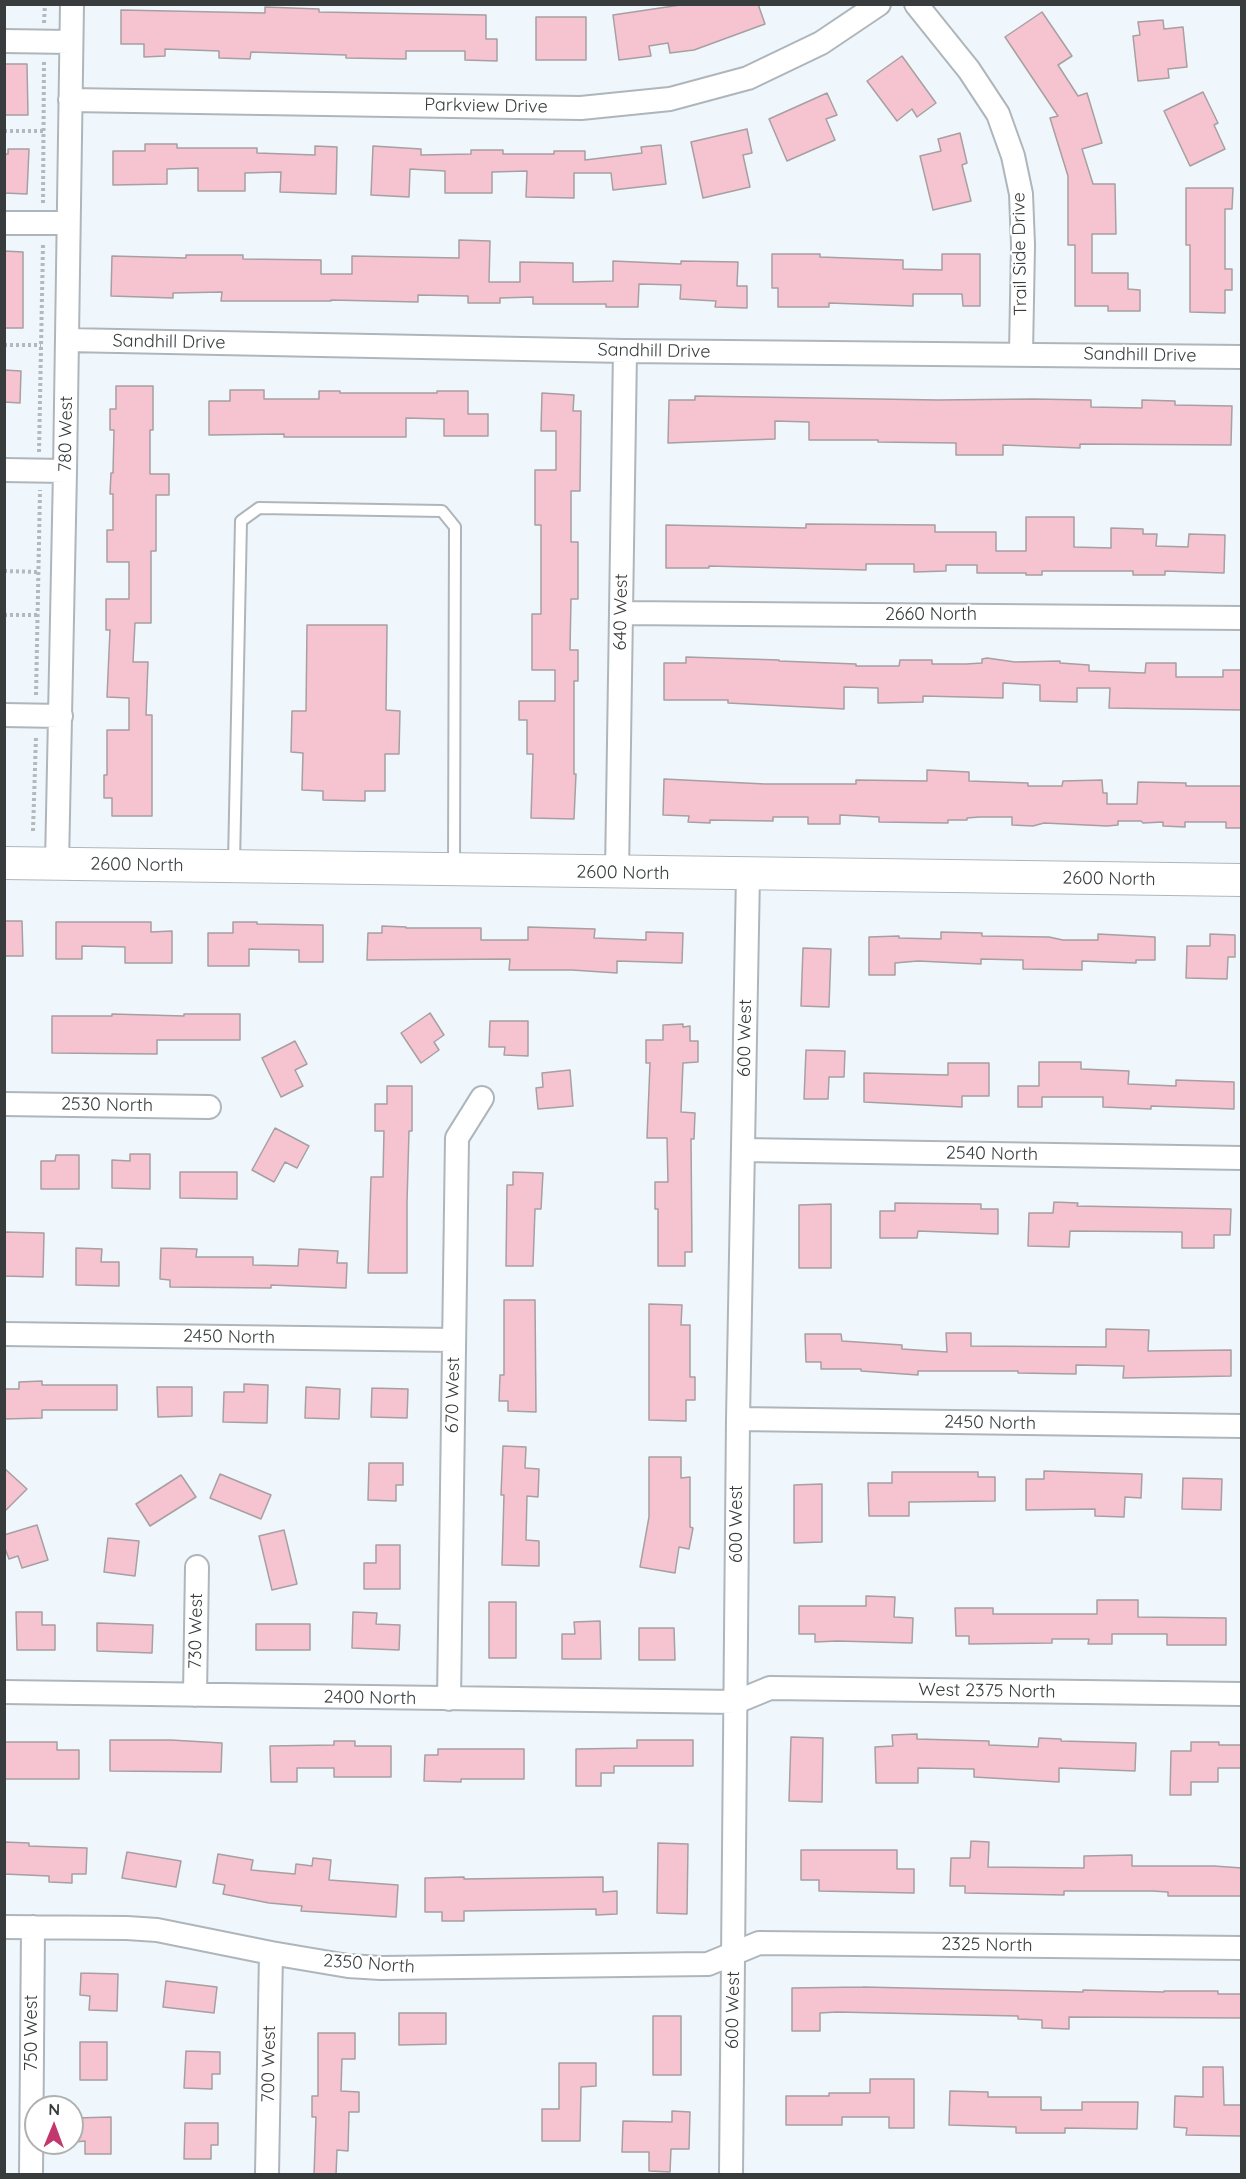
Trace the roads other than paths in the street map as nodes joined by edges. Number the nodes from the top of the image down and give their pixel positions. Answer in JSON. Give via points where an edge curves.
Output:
{"nodes":[{"id":1,"x":72,"y":4,"type":"edge"},
{"id":2,"x":879,"y":4,"type":"edge"},
{"id":3,"x":916,"y":4,"type":"edge"},
{"id":4,"x":4,"y":40,"type":"edge"},
{"id":5,"x":71,"y":42,"type":"junction"},
{"id":6,"x":70,"y":100,"type":"junction"},
{"id":7,"x":4,"y":223,"type":"edge"},
{"id":8,"x":68,"y":223,"type":"junction"},
{"id":9,"x":68,"y":340,"type":"junction"},
{"id":10,"x":625,"y":351,"type":"junction"},
{"id":11,"x":1021,"y":353,"type":"junction"},
{"id":12,"x":1242,"y":357,"type":"edge"},
{"id":13,"x":4,"y":470,"type":"edge"},
{"id":14,"x":65,"y":471,"type":"junction"},
{"id":15,"x":621,"y":613,"type":"junction"},
{"id":16,"x":1242,"y":618,"type":"edge"},
{"id":17,"x":4,"y":715,"type":"edge"},
{"id":18,"x":61,"y":716,"type":"junction"},
{"id":19,"x":4,"y":863,"type":"edge"},
{"id":20,"x":57,"y":864,"type":"junction"},
{"id":21,"x":234,"y":866,"type":"junction"},
{"id":22,"x":454,"y":870,"type":"junction"},
{"id":23,"x":617,"y":873,"type":"junction"},
{"id":24,"x":748,"y":874,"type":"junction"},
{"id":25,"x":1242,"y":880,"type":"edge"},
{"id":26,"x":482,"y":1098,"type":"dead end"},
{"id":27,"x":4,"y":1104,"type":"edge"},
{"id":28,"x":209,"y":1107,"type":"dead end"},
{"id":29,"x":743,"y":1150,"type":"junction"},
{"id":30,"x":1242,"y":1158,"type":"edge"},
{"id":31,"x":4,"y":1334,"type":"edge"},
{"id":32,"x":454,"y":1340,"type":"junction"},
{"id":33,"x":738,"y":1419,"type":"junction"},
{"id":34,"x":1242,"y":1426,"type":"edge"},
{"id":35,"x":197,"y":1567,"type":"dead end"},
{"id":36,"x":4,"y":1692,"type":"edge"},
{"id":37,"x":1242,"y":1694,"type":"edge"},
{"id":38,"x":195,"y":1695,"type":"junction"},
{"id":39,"x":448,"y":1699,"type":"junction"},
{"id":40,"x":736,"y":1702,"type":"junction"},
{"id":41,"x":4,"y":1927,"type":"edge"},
{"id":42,"x":33,"y":1927,"type":"junction"},
{"id":43,"x":1242,"y":1948,"type":"edge"},
{"id":44,"x":271,"y":1953,"type":"junction"},
{"id":45,"x":734,"y":1953,"type":"junction"},
{"id":46,"x":731,"y":2174,"type":"edge"},
{"id":47,"x":31,"y":2175,"type":"edge"},
{"id":48,"x":267,"y":2175,"type":"edge"},
{"id":49,"x":736,"y":2175,"type":"edge"}],
"edges":[{"from":1,"to":5,"type":"street","name":"780 West"},
{"from":2,"to":6,"type":"street","name":"Parkview Drive","via":[[821,43],[748,78],[670,99],[580,108]]},
{"from":3,"to":11,"type":"street","name":"Trail Side Drive","via":[[999,114],[1013,156],[1021,194]]},
{"from":4,"to":5,"type":"street"},
{"from":5,"to":6,"type":"street","name":"780 West"},
{"from":6,"to":8,"type":"street","name":"780 West"},
{"from":7,"to":8,"type":"street"},
{"from":8,"to":9,"type":"street","name":"780 West"},
{"from":9,"to":10,"type":"street","name":"Sandhill Drive"},
{"from":9,"to":14,"type":"street","name":"780 West"},
{"from":10,"to":11,"type":"street","name":"Sandhill Drive"},
{"from":10,"to":15,"type":"street","name":"640 West"},
{"from":11,"to":12,"type":"street","name":"Sandhill Drive"},
{"from":13,"to":14,"type":"street"},
{"from":14,"to":18,"type":"street","name":"780 West"},
{"from":15,"to":16,"type":"street","name":"2660 North"},
{"from":15,"to":23,"type":"street","name":"640 West"},
{"from":17,"to":18,"type":"street"},
{"from":18,"to":20,"type":"street","name":"780 West"},
{"from":19,"to":20,"type":"street","name":"2600 North"},
{"from":20,"to":21,"type":"street","name":"2600 North"},
{"from":21,"to":22,"type":"street","name":"2600 North"},
{"from":21,"to":22,"type":"lane","via":[[241,521],[259,508],[442,511],[455,526]]},
{"from":22,"to":23,"type":"street","name":"2600 North"},
{"from":23,"to":24,"type":"street","name":"2600 North"},
{"from":24,"to":25,"type":"street","name":"2600 North"},
{"from":24,"to":29,"type":"street","name":"600 West"},
{"from":26,"to":32,"type":"street","name":"670 West","via":[[457,1138]]},
{"from":27,"to":28,"type":"street","name":"2530 North"},
{"from":29,"to":30,"type":"street","name":"2540 North"},
{"from":29,"to":33,"type":"street","name":"600 West"},
{"from":31,"to":32,"type":"street","name":"2450 North"},
{"from":32,"to":39,"type":"street","name":"670 West"},
{"from":33,"to":34,"type":"street","name":"2450 North"},
{"from":33,"to":40,"type":"street","name":"600 West"},
{"from":35,"to":38,"type":"street","name":"730 West"},
{"from":36,"to":38,"type":"street","name":"2400 North"},
{"from":37,"to":40,"type":"street","name":"West 2375 North","via":[[770,1688]]},
{"from":38,"to":39,"type":"street","name":"2400 North"},
{"from":39,"to":40,"type":"street","name":"2400 North"},
{"from":40,"to":45,"type":"street","name":"600 West"},
{"from":41,"to":42,"type":"street","name":"2350 North"},
{"from":42,"to":44,"type":"street","name":"2350 North","via":[[157,1930]]},
{"from":42,"to":47,"type":"street","name":"750 West"},
{"from":43,"to":45,"type":"street","name":"2325 North","via":[[759,1943]]},
{"from":44,"to":45,"type":"street","name":"2350 North","via":[[381,1968],[708,1964]]},
{"from":44,"to":48,"type":"street","name":"700 West"},
{"from":45,"to":46,"type":"street","name":"600 West"},
{"from":46,"to":49,"type":"street"}]}
